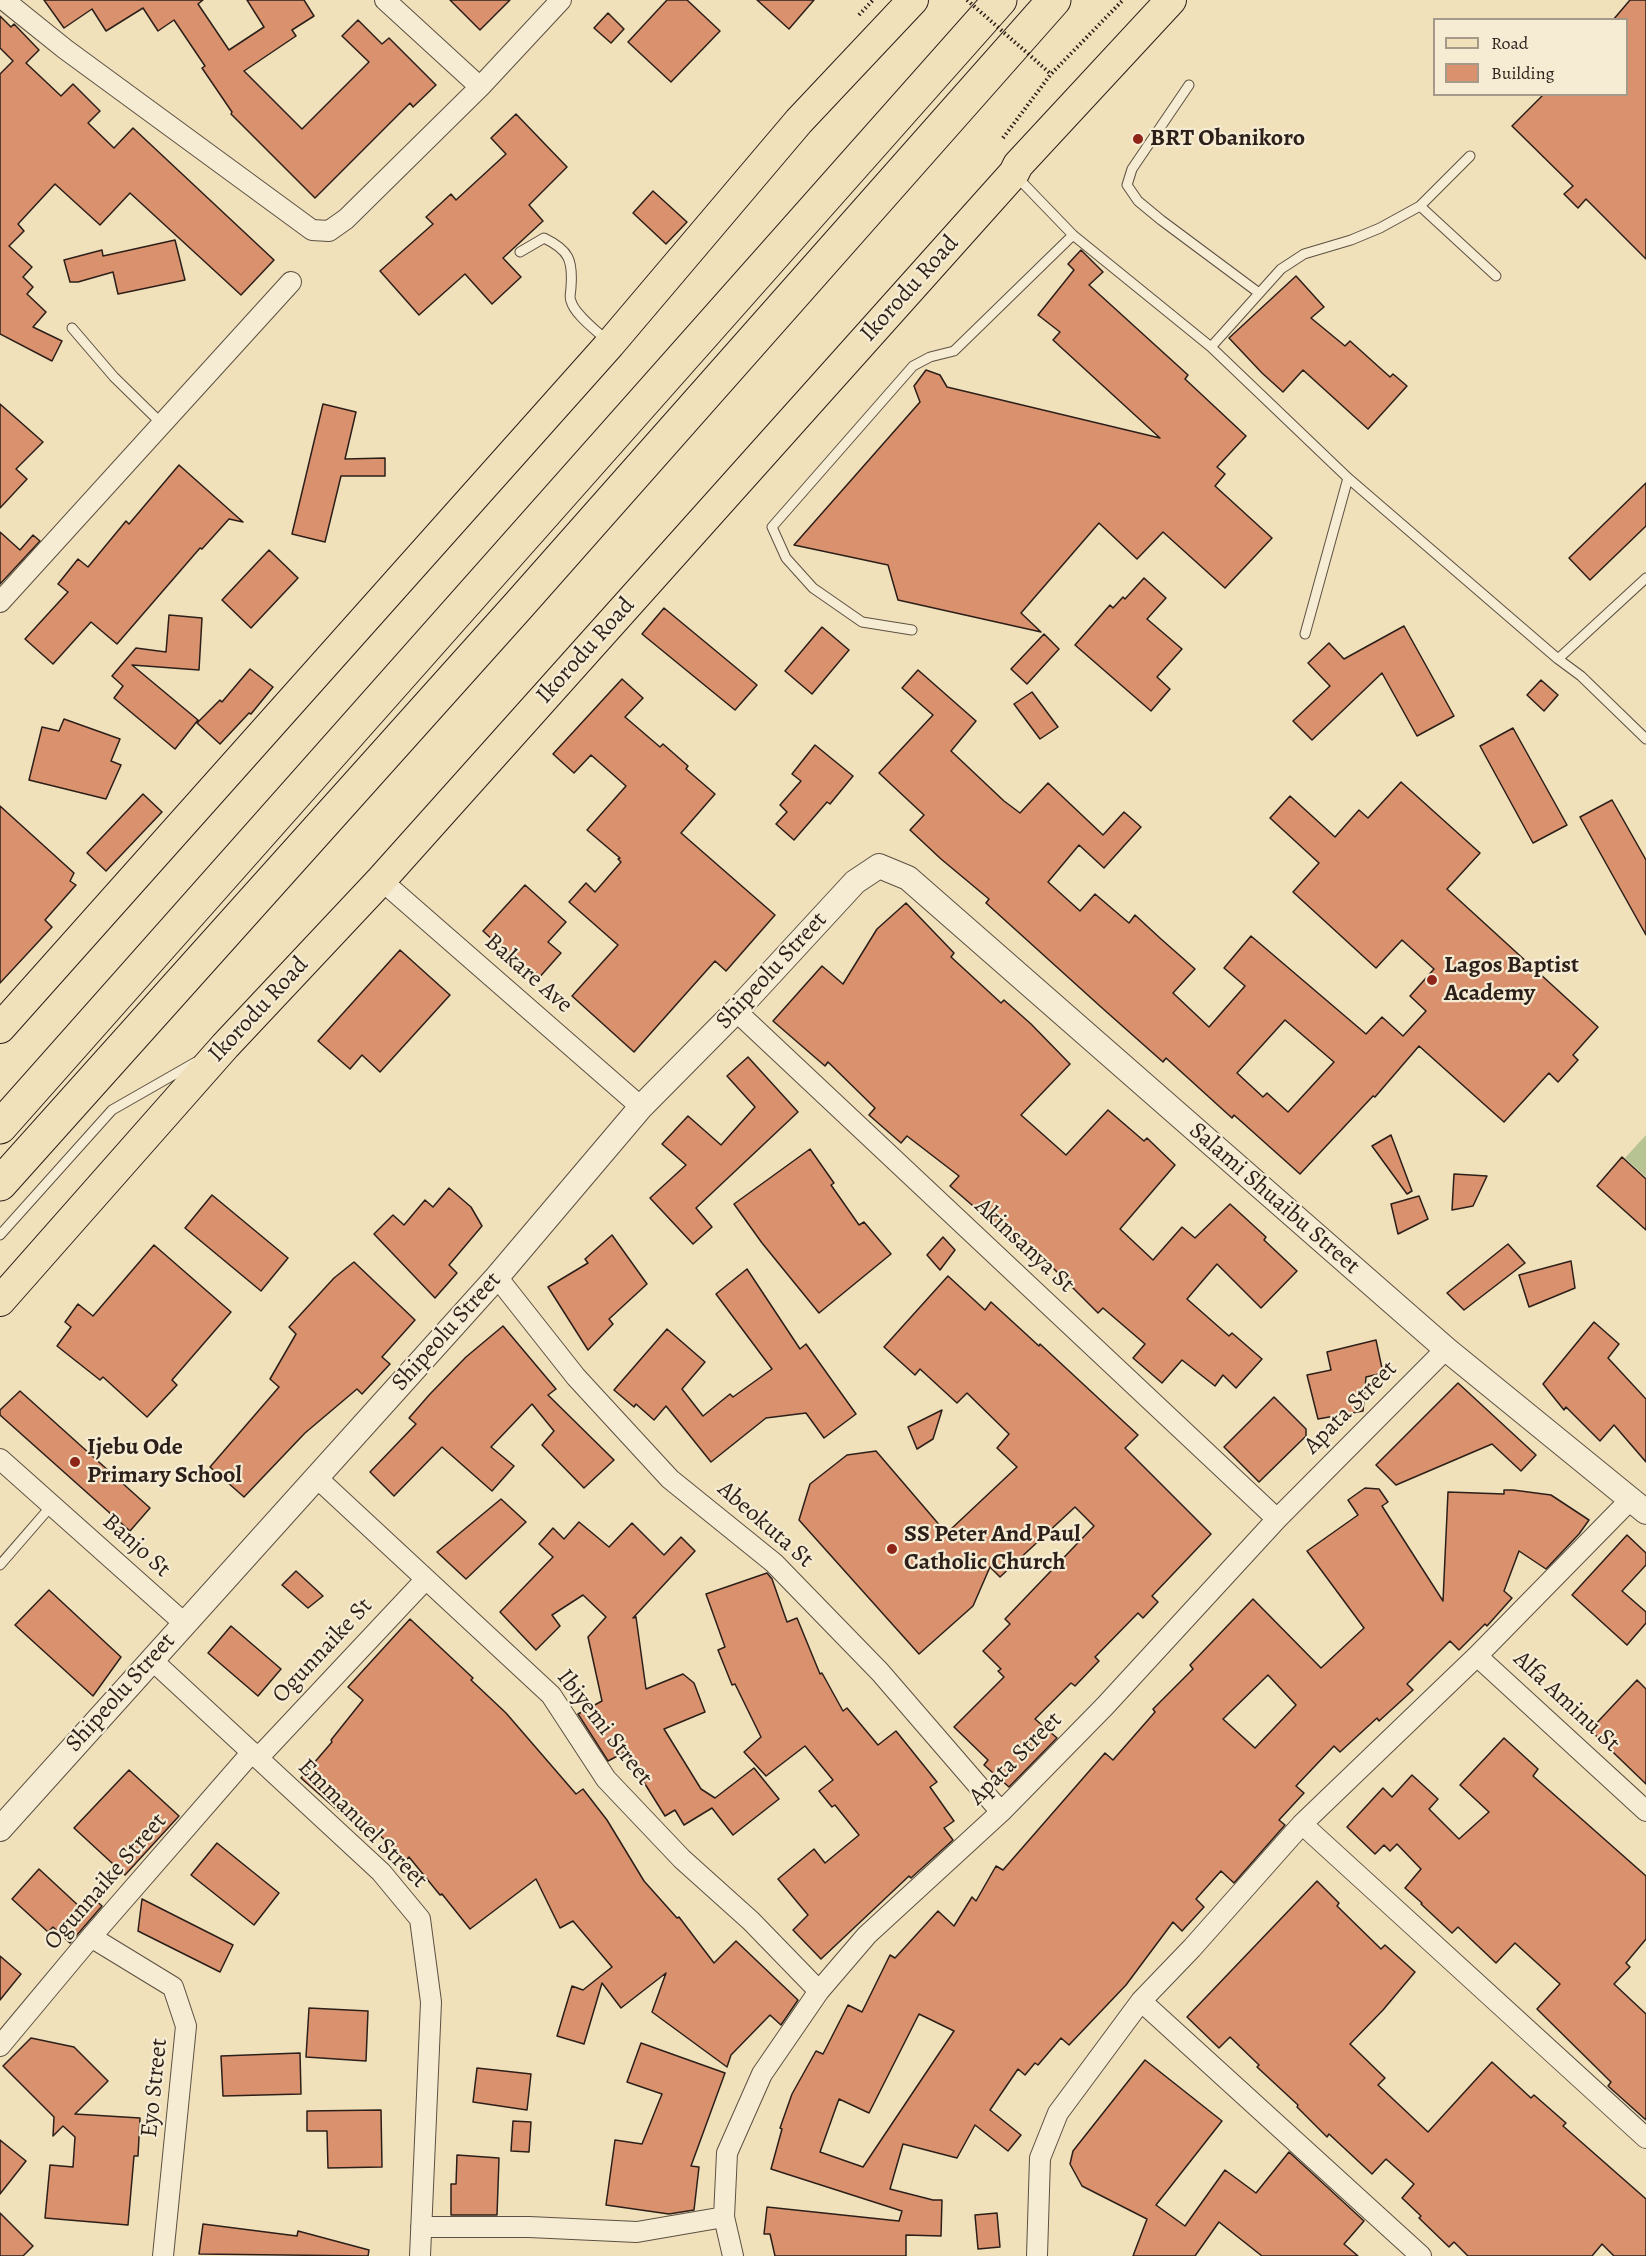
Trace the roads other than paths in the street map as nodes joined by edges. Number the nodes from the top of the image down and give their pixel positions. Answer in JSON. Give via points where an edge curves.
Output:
{"nodes":[{"id":1,"x":4,"y":0,"type":"edge"},
{"id":2,"x":385,"y":0,"type":"edge"},
{"id":3,"x":561,"y":0,"type":"edge"},
{"id":4,"x":913,"y":0,"type":"edge"},
{"id":5,"x":1000,"y":0,"type":"edge"},
{"id":6,"x":1054,"y":0,"type":"edge"},
{"id":7,"x":1171,"y":0,"type":"edge"},
{"id":8,"x":1190,"y":85,"type":"dead end"},
{"id":9,"x":480,"y":87,"type":"junction"},
{"id":10,"x":1470,"y":156,"type":"dead end"},
{"id":11,"x":1014,"y":173,"type":"junction"},
{"id":12,"x":1420,"y":206,"type":"junction"},
{"id":13,"x":1072,"y":235,"type":"junction"},
{"id":14,"x":520,"y":252,"type":"dead end"},
{"id":15,"x":1496,"y":276,"type":"dead end"},
{"id":16,"x":291,"y":282,"type":"dead end"},
{"id":17,"x":1259,"y":293,"type":"junction"},
{"id":18,"x":72,"y":327,"type":"dead end"},
{"id":19,"x":610,"y":344,"type":"junction"},
{"id":20,"x":1211,"y":347,"type":"junction"},
{"id":21,"x":161,"y":423,"type":"junction"},
{"id":22,"x":1348,"y":478,"type":"junction"},
{"id":23,"x":1646,"y":578,"type":"edge"},
{"id":24,"x":0,"y":602,"type":"edge"},
{"id":25,"x":912,"y":630,"type":"dead end"},
{"id":26,"x":1305,"y":634,"type":"dead end"},
{"id":27,"x":1558,"y":659,"type":"junction"},
{"id":28,"x":1646,"y":739,"type":"edge"},
{"id":29,"x":908,"y":878,"type":"joint"},
{"id":30,"x":381,"y":880,"type":"junction"},
{"id":31,"x":736,"y":1011,"type":"junction"},
{"id":32,"x":0,"y":1028,"type":"edge"},
{"id":33,"x":225,"y":1046,"type":"junction"},
{"id":34,"x":641,"y":1107,"type":"junction"},
{"id":35,"x":0,"y":1127,"type":"edge"},
{"id":36,"x":0,"y":1184,"type":"edge"},
{"id":37,"x":0,"y":1235,"type":"edge"},
{"id":38,"x":497,"y":1277,"type":"junction"},
{"id":39,"x":0,"y":1301,"type":"edge"},
{"id":40,"x":1446,"y":1349,"type":"junction"},
{"id":41,"x":0,"y":1459,"type":"edge"},
{"id":42,"x":316,"y":1477,"type":"junction"},
{"id":43,"x":52,"y":1505,"type":"junction"},
{"id":44,"x":1638,"y":1506,"type":"edge"},
{"id":45,"x":1277,"y":1519,"type":"junction"},
{"id":46,"x":0,"y":1565,"type":"edge"},
{"id":47,"x":426,"y":1579,"type":"junction"},
{"id":48,"x":184,"y":1623,"type":"junction"},
{"id":49,"x":1478,"y":1656,"type":"junction"},
{"id":50,"x":152,"y":1660,"type":"junction"},
{"id":51,"x":255,"y":1755,"type":"junction"},
{"id":52,"x":1646,"y":1810,"type":"edge"},
{"id":53,"x":1001,"y":1812,"type":"junction"},
{"id":54,"x":1302,"y":1824,"type":"junction"},
{"id":55,"x":0,"y":1829,"type":"edge"},
{"id":56,"x":91,"y":1937,"type":"junction"},
{"id":57,"x":819,"y":1991,"type":"junction"},
{"id":58,"x":1141,"y":2001,"type":"junction"},
{"id":59,"x":0,"y":2046,"type":"edge"},
{"id":60,"x":1646,"y":2138,"type":"edge"},
{"id":61,"x":724,"y":2217,"type":"junction"},
{"id":62,"x":421,"y":2228,"type":"junction"},
{"id":63,"x":163,"y":2256,"type":"edge"},
{"id":64,"x":420,"y":2256,"type":"edge"},
{"id":65,"x":733,"y":2256,"type":"edge"},
{"id":66,"x":1037,"y":2256,"type":"edge"},
{"id":67,"x":1421,"y":2256,"type":"edge"}],
"edges":[{"from":1,"to":9,"type":"street","via":[[312,230],[329,231],[346,219]]},
{"from":2,"to":9,"type":"street"},
{"from":3,"to":9,"type":"street"},
{"from":4,"to":19,"type":"main road","via":[[799,122]]},
{"from":5,"to":35,"type":"highway"},
{"from":6,"to":36,"type":"highway"},
{"from":7,"to":11,"type":"main road","name":"Ikorodu Road"},
{"from":8,"to":17,"type":"lane","via":[[1132,169],[1127,185],[1138,201],[1161,220]]},
{"from":10,"to":12,"type":"lane"},
{"from":11,"to":13,"type":"lane"},
{"from":11,"to":30,"type":"main road","name":"Ikorodu Road"},
{"from":12,"to":15,"type":"lane"},
{"from":12,"to":17,"type":"lane","via":[[1351,240],[1304,254],[1281,269]]},
{"from":13,"to":20,"type":"lane"},
{"from":13,"to":25,"type":"lane","via":[[954,351],[913,366],[772,527],[786,558],[813,588],[862,622]]},
{"from":14,"to":19,"type":"lane","via":[[544,238],[558,245],[570,258],[570,301]]},
{"from":16,"to":21,"type":"street"},
{"from":17,"to":20,"type":"lane"},
{"from":18,"to":21,"type":"lane","via":[[114,377]]},
{"from":19,"to":32,"type":"main road"},
{"from":20,"to":22,"type":"lane"},
{"from":21,"to":24,"type":"street"},
{"from":22,"to":26,"type":"lane"},
{"from":22,"to":27,"type":"lane"},
{"from":23,"to":27,"type":"lane"},
{"from":27,"to":28,"type":"lane"},
{"from":29,"to":31,"type":"street","name":"Shipeolu Street","via":[[879,866],[855,882]]},
{"from":29,"to":40,"type":"street","name":"Salami Shuaibu Street"},
{"from":30,"to":33,"type":"main road","name":"Ikorodu Road"},
{"from":30,"to":34,"type":"street","name":"Bakare Ave"},
{"from":31,"to":34,"type":"street","name":"Shipeolu Street"},
{"from":31,"to":45,"type":"street","name":"Akinsanya St"},
{"from":33,"to":37,"type":"lane","via":[[112,1110]]},
{"from":33,"to":39,"type":"main road","name":"Ikorodu Road"},
{"from":34,"to":38,"type":"street","name":"Shipeolu Street"},
{"from":38,"to":42,"type":"street","name":"Shipeolu Street"},
{"from":38,"to":53,"type":"street","name":"Abeokuta St","via":[[576,1377],[670,1479],[774,1563],[880,1672]]},
{"from":40,"to":44,"type":"street","name":"Salami Shuaibu Street"},
{"from":40,"to":45,"type":"street","name":"Apata Street"},
{"from":41,"to":43,"type":"street","name":"Banjo St"},
{"from":42,"to":47,"type":"street","name":"Ibiyemi Street"},
{"from":42,"to":48,"type":"street","name":"Shipeolu Street"},
{"from":43,"to":46,"type":"lane"},
{"from":43,"to":48,"type":"street","name":"Banjo St"},
{"from":44,"to":49,"type":"street"},
{"from":45,"to":53,"type":"street","name":"Apata Street","via":[[1105,1706]]},
{"from":47,"to":51,"type":"street","name":"Ogunnaike St"},
{"from":47,"to":57,"type":"street","name":"Ibiyemi Street","via":[[551,1695],[606,1779],[682,1859],[751,1921]]},
{"from":48,"to":50,"type":"street","name":"Shipeolu Street"},
{"from":49,"to":52,"type":"street","name":"Alfa Aminu St"},
{"from":49,"to":54,"type":"street"},
{"from":50,"to":51,"type":"street","name":"Emmanuel Street"},
{"from":50,"to":55,"type":"street","name":"Shipeolu Street"},
{"from":51,"to":56,"type":"street","name":"Ogunnaike Street"},
{"from":51,"to":62,"type":"street","name":"Emmanuel Street","via":[[381,1872],[420,1919],[431,2002]]},
{"from":53,"to":57,"type":"street","name":"Apata Street","via":[[867,1935]]},
{"from":54,"to":58,"type":"street"},
{"from":54,"to":60,"type":"street"},
{"from":56,"to":59,"type":"street","name":"Ogunnaike Street"},
{"from":56,"to":63,"type":"street","name":"Eyo Street","via":[[173,1987],[186,2026]]},
{"from":57,"to":61,"type":"street","name":"Apata Street","via":[[762,2074],[728,2153]]},
{"from":58,"to":66,"type":"street","via":[[1058,2113],[1040,2158]]},
{"from":58,"to":67,"type":"street"},
{"from":61,"to":62,"type":"street","via":[[637,2232]]},
{"from":61,"to":65,"type":"street","name":"Apata Street"},
{"from":62,"to":64,"type":"street","name":"Emmanuel Street"}]}
